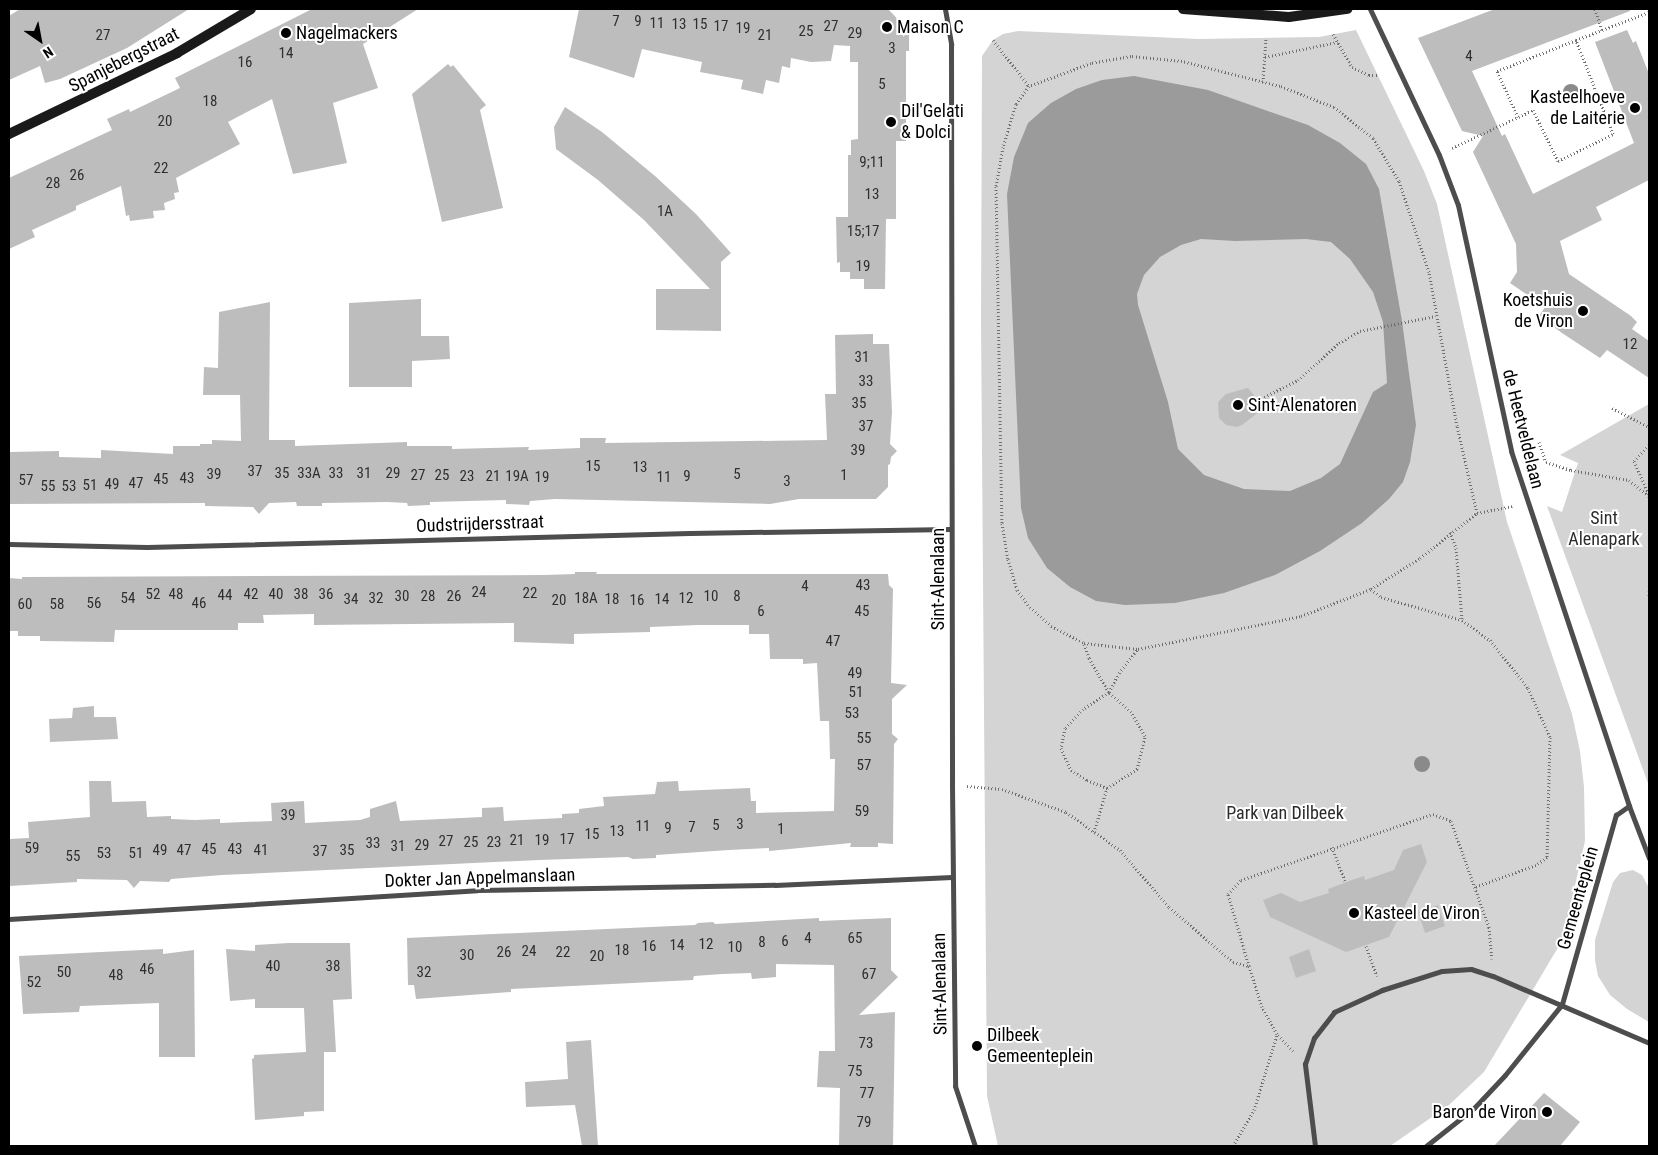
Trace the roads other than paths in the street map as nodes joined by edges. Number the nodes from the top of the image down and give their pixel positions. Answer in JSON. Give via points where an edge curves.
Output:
{"nodes":[{"id":1,"x":251,"y":9,"type":"edge"},
{"id":2,"x":945,"y":9,"type":"edge"},
{"id":3,"x":1183,"y":9,"type":"edge"},
{"id":4,"x":1347,"y":9,"type":"edge"},
{"id":5,"x":1370,"y":9,"type":"edge"},
{"id":6,"x":9,"y":134,"type":"edge"},
{"id":7,"x":951,"y":529,"type":"junction"},
{"id":8,"x":9,"y":544,"type":"edge"},
{"id":9,"x":1629,"y":806,"type":"junction"},
{"id":10,"x":1649,"y":858,"type":"edge"},
{"id":11,"x":952,"y":876,"type":"junction"},
{"id":12,"x":9,"y":919,"type":"edge"},
{"id":13,"x":1562,"y":1004,"type":"junction"},
{"id":14,"x":1649,"y":1043,"type":"edge"},
{"id":15,"x":975,"y":1146,"type":"edge"},
{"id":16,"x":1315,"y":1146,"type":"edge"},
{"id":17,"x":1426,"y":1146,"type":"edge"}],
"edges":[{"from":1,"to":6,"type":"street","name":"Spanjebergstraat","via":[[177,53]]},
{"from":2,"to":7,"type":"street","name":"Sint-Alenalaan","via":[[951,44]]},
{"from":3,"to":4,"type":"street","via":[[1289,16]]},
{"from":5,"to":9,"type":"street","name":"de Heetveldelaan","via":[[1439,155],[1458,205],[1511,451]]},
{"from":7,"to":8,"type":"street","name":"Oudstrijdersstraat","via":[[690,532],[147,547]]},
{"from":7,"to":11,"type":"street","name":"Sint-Alenalaan"},
{"from":9,"to":10,"type":"street","name":"de Heetveldelaan"},
{"from":9,"to":13,"type":"street","name":"Gemeenteplein","via":[[1616,815]]},
{"from":11,"to":12,"type":"street","name":"Dokter Jan Appelmanslaan","via":[[775,885],[478,890]]},
{"from":11,"to":15,"type":"street","name":"Sint-Alenalaan","via":[[955,1086]]},
{"from":13,"to":14,"type":"street"},
{"from":13,"to":16,"type":"street","via":[[1471,969],[1442,971],[1382,990],[1334,1012],[1314,1038],[1305,1064]]},
{"from":13,"to":17,"type":"street","name":"Gemeenteplein","via":[[1474,1108]]}]}
